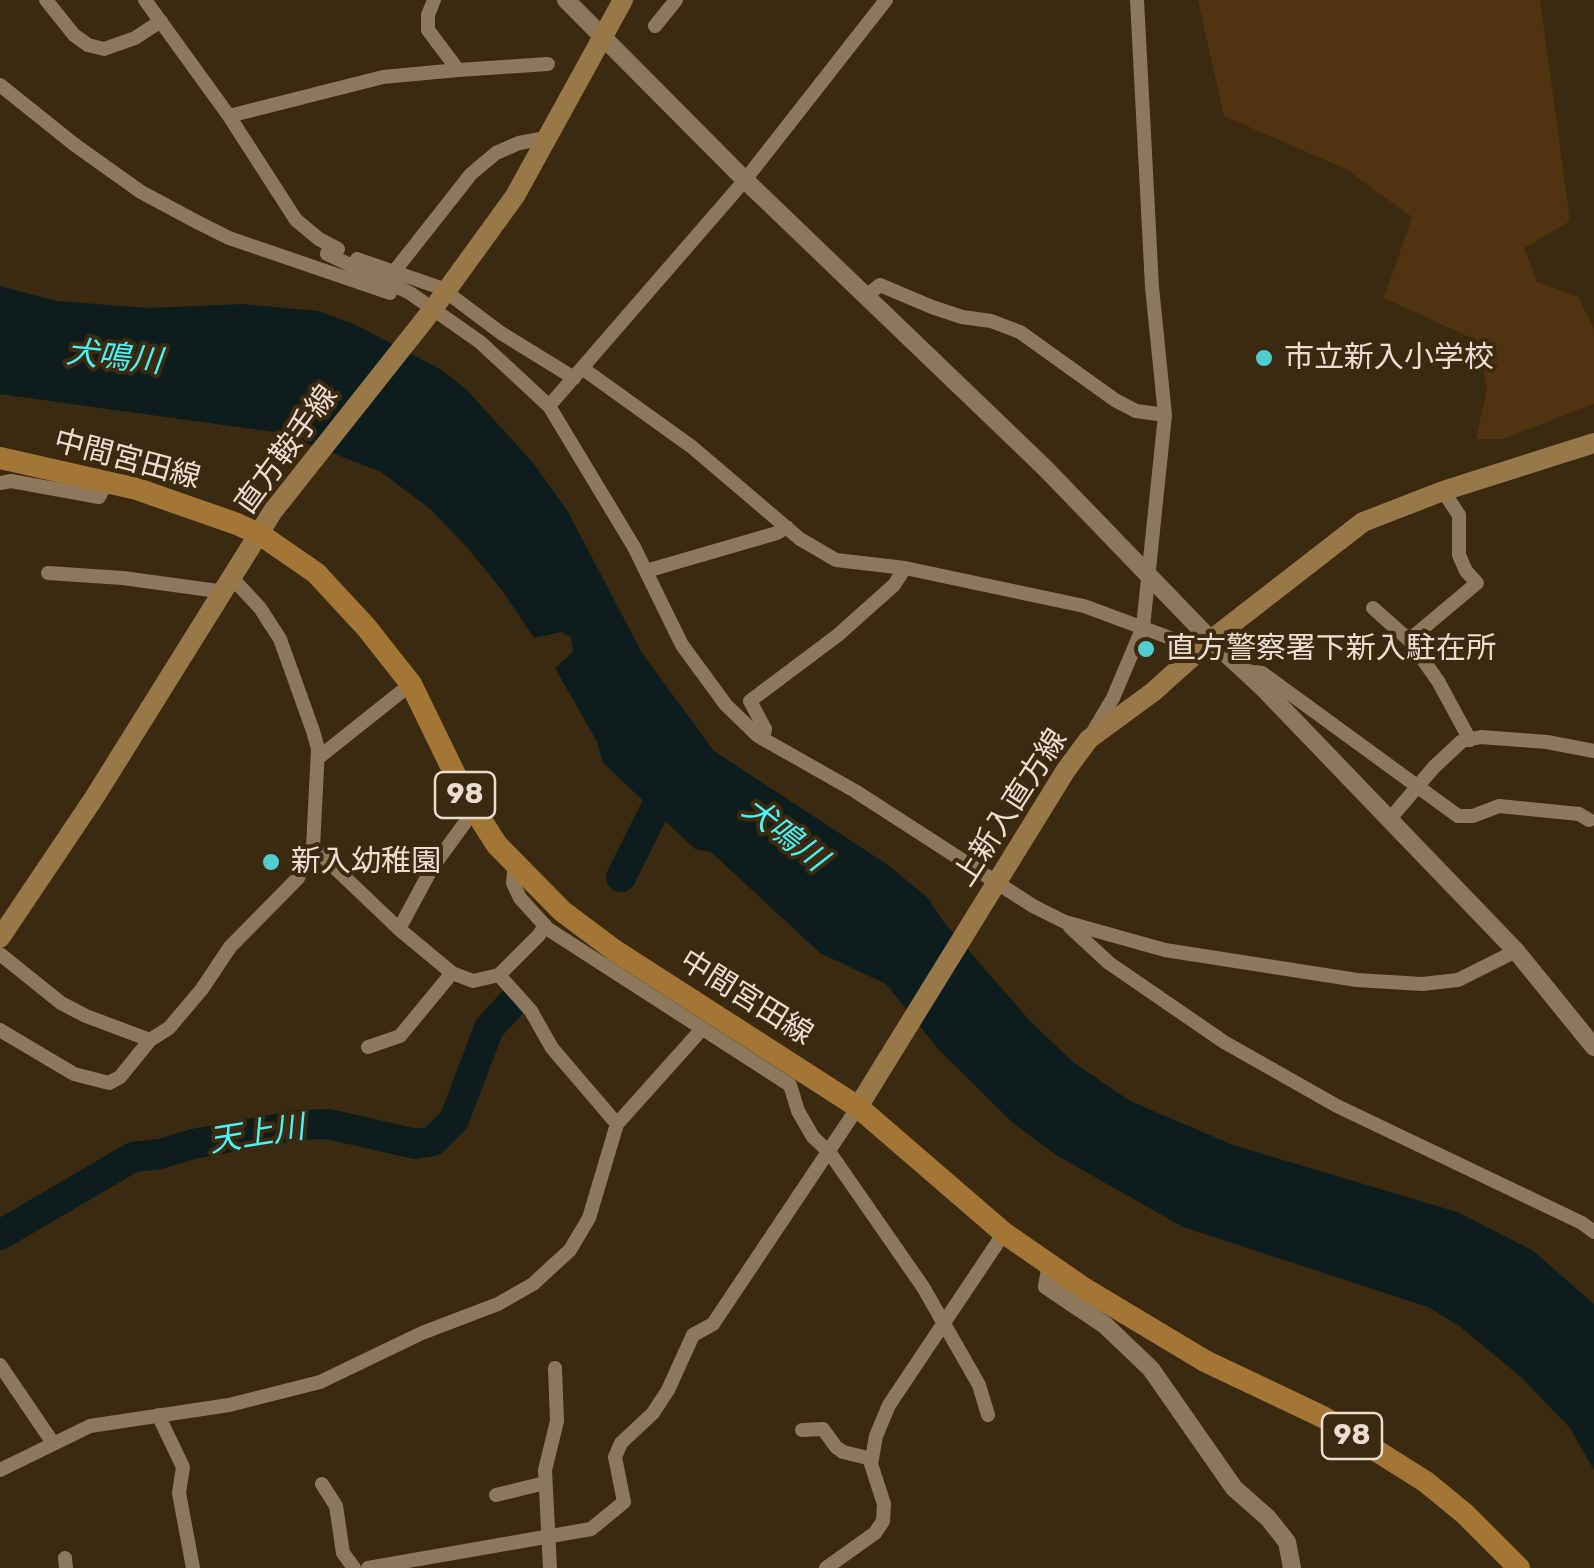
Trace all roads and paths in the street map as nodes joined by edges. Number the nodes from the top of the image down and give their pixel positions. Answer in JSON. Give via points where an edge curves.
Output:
{"nodes":[{"id":1,"x":46,"y":0,"type":"edge"},
{"id":2,"x":145,"y":0,"type":"edge"},
{"id":3,"x":434,"y":0,"type":"edge"},
{"id":4,"x":566,"y":0,"type":"edge"},
{"id":5,"x":623,"y":0,"type":"edge"},
{"id":6,"x":676,"y":0,"type":"edge"},
{"id":7,"x":886,"y":0,"type":"edge"},
{"id":8,"x":1137,"y":0,"type":"edge"},
{"id":9,"x":161,"y":22,"type":"junction"},
{"id":10,"x":655,"y":26,"type":"dead end"},
{"id":11,"x":601,"y":36,"type":"junction"},
{"id":12,"x":548,"y":64,"type":"dead end"},
{"id":13,"x":458,"y":70,"type":"junction"},
{"id":14,"x":0,"y":84,"type":"edge"},
{"id":15,"x":230,"y":116,"type":"junction"},
{"id":16,"x":546,"y":138,"type":"junction"},
{"id":17,"x":745,"y":180,"type":"junction"},
{"id":18,"x":330,"y":245,"type":"junction"},
{"id":19,"x":392,"y":272,"type":"junction"},
{"id":20,"x":866,"y":296,"type":"junction"},
{"id":21,"x":433,"y":309,"type":"junction"},
{"id":22,"x":578,"y":373,"type":"junction"},
{"id":23,"x":549,"y":406,"type":"junction"},
{"id":24,"x":1165,"y":415,"type":"junction"},
{"id":25,"x":1594,"y":443,"type":"edge"},
{"id":26,"x":0,"y":458,"type":"edge"},
{"id":27,"x":0,"y":483,"type":"edge"},
{"id":28,"x":106,"y":484,"type":"junction"},
{"id":29,"x":1443,"y":491,"type":"junction"},
{"id":30,"x":787,"y":527,"type":"junction"},
{"id":31,"x":261,"y":535,"type":"junction"},
{"id":32,"x":905,"y":568,"type":"junction"},
{"id":33,"x":646,"y":571,"type":"junction"},
{"id":34,"x":48,"y":573,"type":"dead end"},
{"id":35,"x":1150,"y":577,"type":"junction"},
{"id":36,"x":229,"y":586,"type":"junction"},
{"id":37,"x":1373,"y":608,"type":"dead end"},
{"id":38,"x":1144,"y":627,"type":"junction"},
{"id":39,"x":1408,"y":640,"type":"junction"},
{"id":40,"x":1206,"y":644,"type":"junction"},
{"id":41,"x":1245,"y":671,"type":"junction"},
{"id":42,"x":411,"y":684,"type":"junction"},
{"id":43,"x":763,"y":739,"type":"junction"},
{"id":44,"x":1088,"y":739,"type":"junction"},
{"id":45,"x":1470,"y":740,"type":"junction"},
{"id":46,"x":1594,"y":751,"type":"edge"},
{"id":47,"x":318,"y":758,"type":"junction"},
{"id":48,"x":1417,"y":790,"type":"junction"},
{"id":49,"x":474,"y":810,"type":"junction"},
{"id":50,"x":1389,"y":820,"type":"junction"},
{"id":51,"x":1589,"y":820,"type":"dead end"},
{"id":52,"x":314,"y":847,"type":"junction"},
{"id":53,"x":515,"y":864,"type":"junction"},
{"id":54,"x":995,"y":885,"type":"junction"},
{"id":55,"x":1065,"y":922,"type":"junction"},
{"id":56,"x":544,"y":925,"type":"junction"},
{"id":57,"x":400,"y":928,"type":"junction"},
{"id":58,"x":0,"y":938,"type":"edge"},
{"id":59,"x":1516,"y":951,"type":"junction"},
{"id":60,"x":0,"y":954,"type":"edge"},
{"id":61,"x":452,"y":972,"type":"junction"},
{"id":62,"x":499,"y":974,"type":"junction"},
{"id":63,"x":702,"y":1029,"type":"junction"},
{"id":64,"x":0,"y":1030,"type":"edge"},
{"id":65,"x":150,"y":1040,"type":"junction"},
{"id":66,"x":368,"y":1047,"type":"dead end"},
{"id":67,"x":1594,"y":1048,"type":"edge"},
{"id":68,"x":858,"y":1107,"type":"junction"},
{"id":69,"x":617,"y":1124,"type":"junction"},
{"id":70,"x":830,"y":1152,"type":"junction"},
{"id":71,"x":1594,"y":1232,"type":"edge"},
{"id":72,"x":1004,"y":1233,"type":"junction"},
{"id":73,"x":1051,"y":1266,"type":"junction"},
{"id":74,"x":944,"y":1326,"type":"junction"},
{"id":75,"x":0,"y":1364,"type":"edge"},
{"id":76,"x":555,"y":1368,"type":"dead end"},
{"id":77,"x":988,"y":1414,"type":"dead end"},
{"id":78,"x":158,"y":1415,"type":"junction"},
{"id":79,"x":802,"y":1430,"type":"dead end"},
{"id":80,"x":54,"y":1442,"type":"junction"},
{"id":81,"x":872,"y":1459,"type":"junction"},
{"id":82,"x":0,"y":1470,"type":"edge"},
{"id":83,"x":545,"y":1483,"type":"junction"},
{"id":84,"x":322,"y":1484,"type":"dead end"},
{"id":85,"x":496,"y":1494,"type":"dead end"},
{"id":86,"x":546,"y":1536,"type":"junction"},
{"id":87,"x":402,"y":1565,"type":"edge"},
{"id":88,"x":193,"y":1568,"type":"edge"},
{"id":89,"x":354,"y":1568,"type":"edge"},
{"id":90,"x":368,"y":1568,"type":"edge"},
{"id":91,"x":550,"y":1568,"type":"edge"},
{"id":92,"x":826,"y":1568,"type":"edge"},
{"id":93,"x":1292,"y":1568,"type":"edge"},
{"id":94,"x":1519,"y":1568,"type":"edge"}],
"edges":[{"from":1,"to":9,"type":"street","via":[[74,35],[104,49]]},
{"from":2,"to":9,"type":"street"},
{"from":3,"to":13,"type":"street","via":[[428,30]]},
{"from":4,"to":11,"type":"street"},
{"from":5,"to":11,"type":"main road","name":"直方鞍手線"},
{"from":6,"to":10,"type":"street"},
{"from":7,"to":17,"type":"street"},
{"from":8,"to":24,"type":"street"},
{"from":9,"to":15,"type":"street"},
{"from":11,"to":16,"type":"main road","name":"直方鞍手線"},
{"from":11,"to":17,"type":"street"},
{"from":12,"to":13,"type":"street"},
{"from":13,"to":15,"type":"street","via":[[383,77]]},
{"from":14,"to":21,"type":"street","via":[[141,192],[198,223]]},
{"from":15,"to":18,"type":"street","via":[[296,220]]},
{"from":16,"to":19,"type":"street","via":[[496,153],[471,174]]},
{"from":16,"to":21,"type":"main road","name":"直方鞍手線","via":[[514,196]]},
{"from":17,"to":20,"type":"street"},
{"from":17,"to":22,"type":"street"},
{"from":18,"to":19,"type":"street"},
{"from":18,"to":21,"type":"street","via":[[327,254]]},
{"from":19,"to":22,"type":"street","via":[[441,288],[501,333]]},
{"from":20,"to":24,"type":"street","via":[[880,285],[1020,332],[1115,400]]},
{"from":20,"to":35,"type":"street"},
{"from":21,"to":23,"type":"street"},
{"from":21,"to":31,"type":"main road","name":"直方鞍手線"},
{"from":22,"to":23,"type":"street"},
{"from":22,"to":30,"type":"street","via":[[692,447]]},
{"from":23,"to":33,"type":"street"},
{"from":24,"to":35,"type":"street"},
{"from":25,"to":29,"type":"main road","name":"上新入直方線"},
{"from":26,"to":28,"type":"main road","name":"中間宮田線","number":"98"},
{"from":27,"to":28,"type":"street","via":[[99,497]]},
{"from":28,"to":31,"type":"main road","name":"中間宮田線","number":"98"},
{"from":29,"to":39,"type":"street","via":[[1459,515],[1459,555],[1476,583]]},
{"from":29,"to":40,"type":"main road","name":"上新入直方線","via":[[1363,522]]},
{"from":30,"to":32,"type":"street","via":[[836,560]]},
{"from":30,"to":33,"type":"street"},
{"from":31,"to":36,"type":"main road","name":"直方鞍手線"},
{"from":31,"to":42,"type":"main road","name":"中間宮田線","number":"98","via":[[316,573]]},
{"from":32,"to":38,"type":"street","via":[[1084,606]]},
{"from":32,"to":43,"type":"street","via":[[838,635],[750,701],[765,728]]},
{"from":33,"to":43,"type":"street","via":[[682,645],[726,706]]},
{"from":34,"to":36,"type":"street"},
{"from":35,"to":38,"type":"street"},
{"from":35,"to":40,"type":"street"},
{"from":36,"to":47,"type":"street","via":[[260,608],[280,639]]},
{"from":36,"to":58,"type":"main road","name":"直方鞍手線"},
{"from":37,"to":39,"type":"street"},
{"from":38,"to":40,"type":"street"},
{"from":38,"to":44,"type":"street"},
{"from":39,"to":45,"type":"street"},
{"from":40,"to":41,"type":"street"},
{"from":40,"to":44,"type":"main road","name":"上新入直方線"},
{"from":41,"to":48,"type":"street","via":[[1262,673]]},
{"from":41,"to":50,"type":"street"},
{"from":42,"to":47,"type":"street"},
{"from":42,"to":49,"type":"main road","name":"中間宮田線","number":"98"},
{"from":43,"to":54,"type":"street"},
{"from":44,"to":54,"type":"main road","name":"上新入直方線"},
{"from":45,"to":46,"type":"street"},
{"from":45,"to":48,"type":"street","via":[[1434,767]]},
{"from":47,"to":52,"type":"street"},
{"from":48,"to":50,"type":"street"},
{"from":48,"to":51,"type":"street","via":[[1458,816],[1499,806]]},
{"from":49,"to":53,"type":"main road","name":"中間宮田線","number":"98"},
{"from":49,"to":57,"type":"street"},
{"from":50,"to":59,"type":"street"},
{"from":52,"to":57,"type":"street"},
{"from":52,"to":65,"type":"street","via":[[298,878],[230,947],[169,1028]]},
{"from":53,"to":56,"type":"street","via":[[520,898]]},
{"from":53,"to":68,"type":"main road","name":"中間宮田線","number":"98","via":[[562,912],[614,950]]},
{"from":54,"to":55,"type":"street"},
{"from":54,"to":68,"type":"main road","name":"上新入直方線"},
{"from":55,"to":59,"type":"street","via":[[1165,950],[1422,984],[1458,980]]},
{"from":55,"to":71,"type":"street","via":[[1109,963],[1224,1042],[1337,1106]]},
{"from":56,"to":62,"type":"street"},
{"from":56,"to":63,"type":"street"},
{"from":57,"to":61,"type":"street"},
{"from":59,"to":67,"type":"street"},
{"from":60,"to":65,"type":"street","via":[[62,1004]]},
{"from":61,"to":62,"type":"street","via":[[473,981]]},
{"from":61,"to":66,"type":"street","via":[[400,1036]]},
{"from":62,"to":69,"type":"street"},
{"from":63,"to":69,"type":"street"},
{"from":63,"to":70,"type":"street","via":[[790,1085],[812,1137]]},
{"from":64,"to":65,"type":"street","via":[[74,1074],[109,1083]]},
{"from":68,"to":70,"type":"street"},
{"from":68,"to":72,"type":"main road","name":"中間宮田線","number":"98"},
{"from":69,"to":78,"type":"street","via":[[589,1218],[570,1250],[533,1284],[320,1382],[229,1406]]},
{"from":70,"to":74,"type":"street"},
{"from":70,"to":86,"type":"street","via":[[713,1324],[693,1335],[653,1412],[621,1443],[615,1457],[624,1502],[591,1528]]},
{"from":72,"to":73,"type":"main road","name":"中間宮田線","number":"98"},
{"from":72,"to":74,"type":"street"},
{"from":73,"to":93,"type":"street","via":[[1046,1286],[1105,1326],[1151,1369],[1234,1488],[1287,1542]]},
{"from":73,"to":94,"type":"main road","name":"中間宮田線","number":"98","via":[[1205,1361],[1322,1418],[1426,1482]]},
{"from":74,"to":77,"type":"street"},
{"from":74,"to":81,"type":"street","via":[[890,1405]]},
{"from":75,"to":80,"type":"street"},
{"from":76,"to":83,"type":"street","via":[[557,1421]]},
{"from":78,"to":80,"type":"street","via":[[90,1426]]},
{"from":78,"to":88,"type":"street","via":[[183,1467],[179,1494]]},
{"from":79,"to":81,"type":"street","via":[[823,1429],[836,1448]]},
{"from":80,"to":82,"type":"street"},
{"from":81,"to":92,"type":"street","via":[[883,1521]]},
{"from":83,"to":85,"type":"street"},
{"from":83,"to":86,"type":"street"},
{"from":84,"to":89,"type":"street","via":[[336,1506],[343,1553]]},
{"from":86,"to":87,"type":"street"},
{"from":86,"to":91,"type":"street"},
{"from":87,"to":90,"type":"street"}]}
